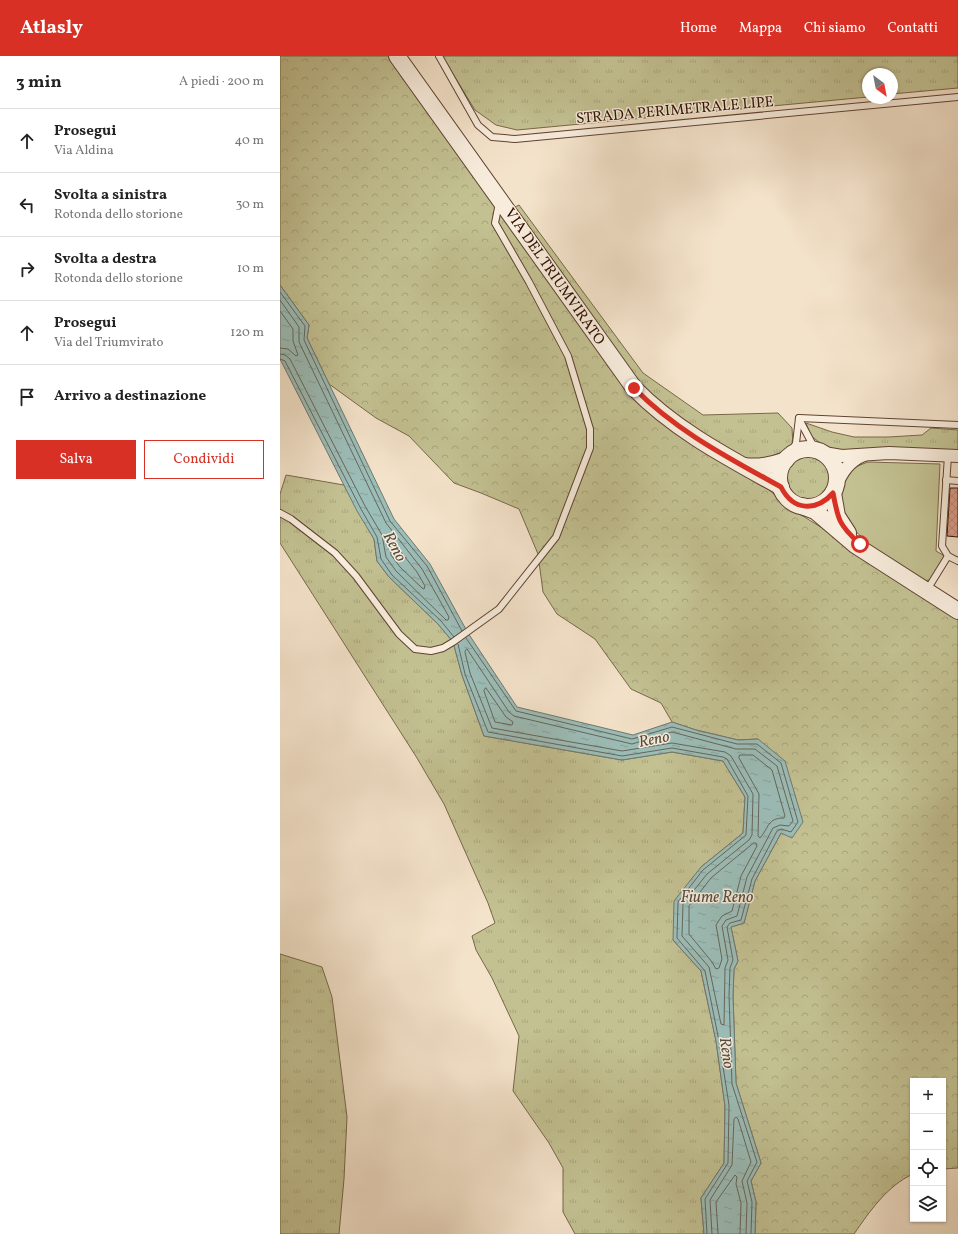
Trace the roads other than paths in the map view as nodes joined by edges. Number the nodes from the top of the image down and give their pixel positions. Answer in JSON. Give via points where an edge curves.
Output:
{"nodes":[{"id":1,"x":397,"y":56,"type":"edge"},
{"id":2,"x":439,"y":56,"type":"edge"},
{"id":3,"x":958,"y":97,"type":"edge"},
{"id":4,"x":499,"y":199,"type":"junction"},
{"id":5,"x":799,"y":418,"type":"junction"},
{"id":6,"x":958,"y":425,"type":"edge"},
{"id":7,"x":819,"y":451,"type":"junction"},
{"id":8,"x":865,"y":455,"type":"junction"},
{"id":9,"x":953,"y":456,"type":"edge"},
{"id":10,"x":788,"y":457,"type":"junction"},
{"id":11,"x":742,"y":466,"type":"junction"},
{"id":12,"x":946,"y":480,"type":"junction"},
{"id":13,"x":958,"y":481,"type":"edge"},
{"id":14,"x":781,"y":487,"type":"junction"},
{"id":15,"x":834,"y":490,"type":"junction"},
{"id":16,"x":802,"y":506,"type":"junction"},
{"id":17,"x":280,"y":513,"type":"edge"},
{"id":18,"x":948,"y":556,"type":"junction"},
{"id":19,"x":876,"y":558,"type":"junction"},
{"id":20,"x":958,"y":561,"type":"edge"},
{"id":21,"x":927,"y":590,"type":"junction"},
{"id":22,"x":958,"y":611,"type":"edge"}],
"edges":[{"from":1,"to":4,"type":"street","name":"VIA DEL TRIUMVIRATO"},
{"from":2,"to":3,"type":"lane","name":"STRADA PERIMETRALE LIPE","via":[[478,125],[492,138],[515,139]]},
{"from":4,"to":11,"type":"street","name":"VIA DEL TRIUMVIRATO","via":[[634,388],[672,422]]},
{"from":4,"to":17,"type":"lane","via":[[495,223],[568,356],[590,429],[590,448],[556,537],[499,609],[468,633],[443,648],[431,651],[415,649],[399,634],[356,576],[335,553]]},
{"from":5,"to":6,"type":"lane"},
{"from":5,"to":7,"type":"lane"},
{"from":5,"to":10,"type":"lane","via":[[796,443]]},
{"from":7,"to":8,"type":"street","via":[[842,456]]},
{"from":7,"to":10,"type":"street","via":[[806,449]]},
{"from":7,"to":15,"type":"street","via":[[834,464],[837,471]]},
{"from":8,"to":9,"type":"street","via":[[890,453]]},
{"from":8,"to":15,"type":"street","via":[[851,462],[841,474]]},
{"from":9,"to":12,"type":"lane"},
{"from":10,"to":11,"type":"street","name":"VIA DEL TRIUMVIRATO","via":[[768,466]]},
{"from":10,"to":14,"type":"street","via":[[780,473]]},
{"from":11,"to":14,"type":"street","name":"VIA DEL TRIUMVIRATO"},
{"from":12,"to":13,"type":"lane"},
{"from":12,"to":18,"type":"lane","via":[[942,546]]},
{"from":14,"to":16,"type":"street","via":[[789,499]]},
{"from":15,"to":16,"type":"street","via":[[827,500],[819,504]]},
{"from":15,"to":19,"type":"street","via":[[837,516],[842,525]]},
{"from":16,"to":19,"type":"street","via":[[815,511],[849,540]]},
{"from":18,"to":20,"type":"lane"},
{"from":18,"to":21,"type":"lane"},
{"from":19,"to":21,"type":"street"},
{"from":21,"to":22,"type":"street"}]}
